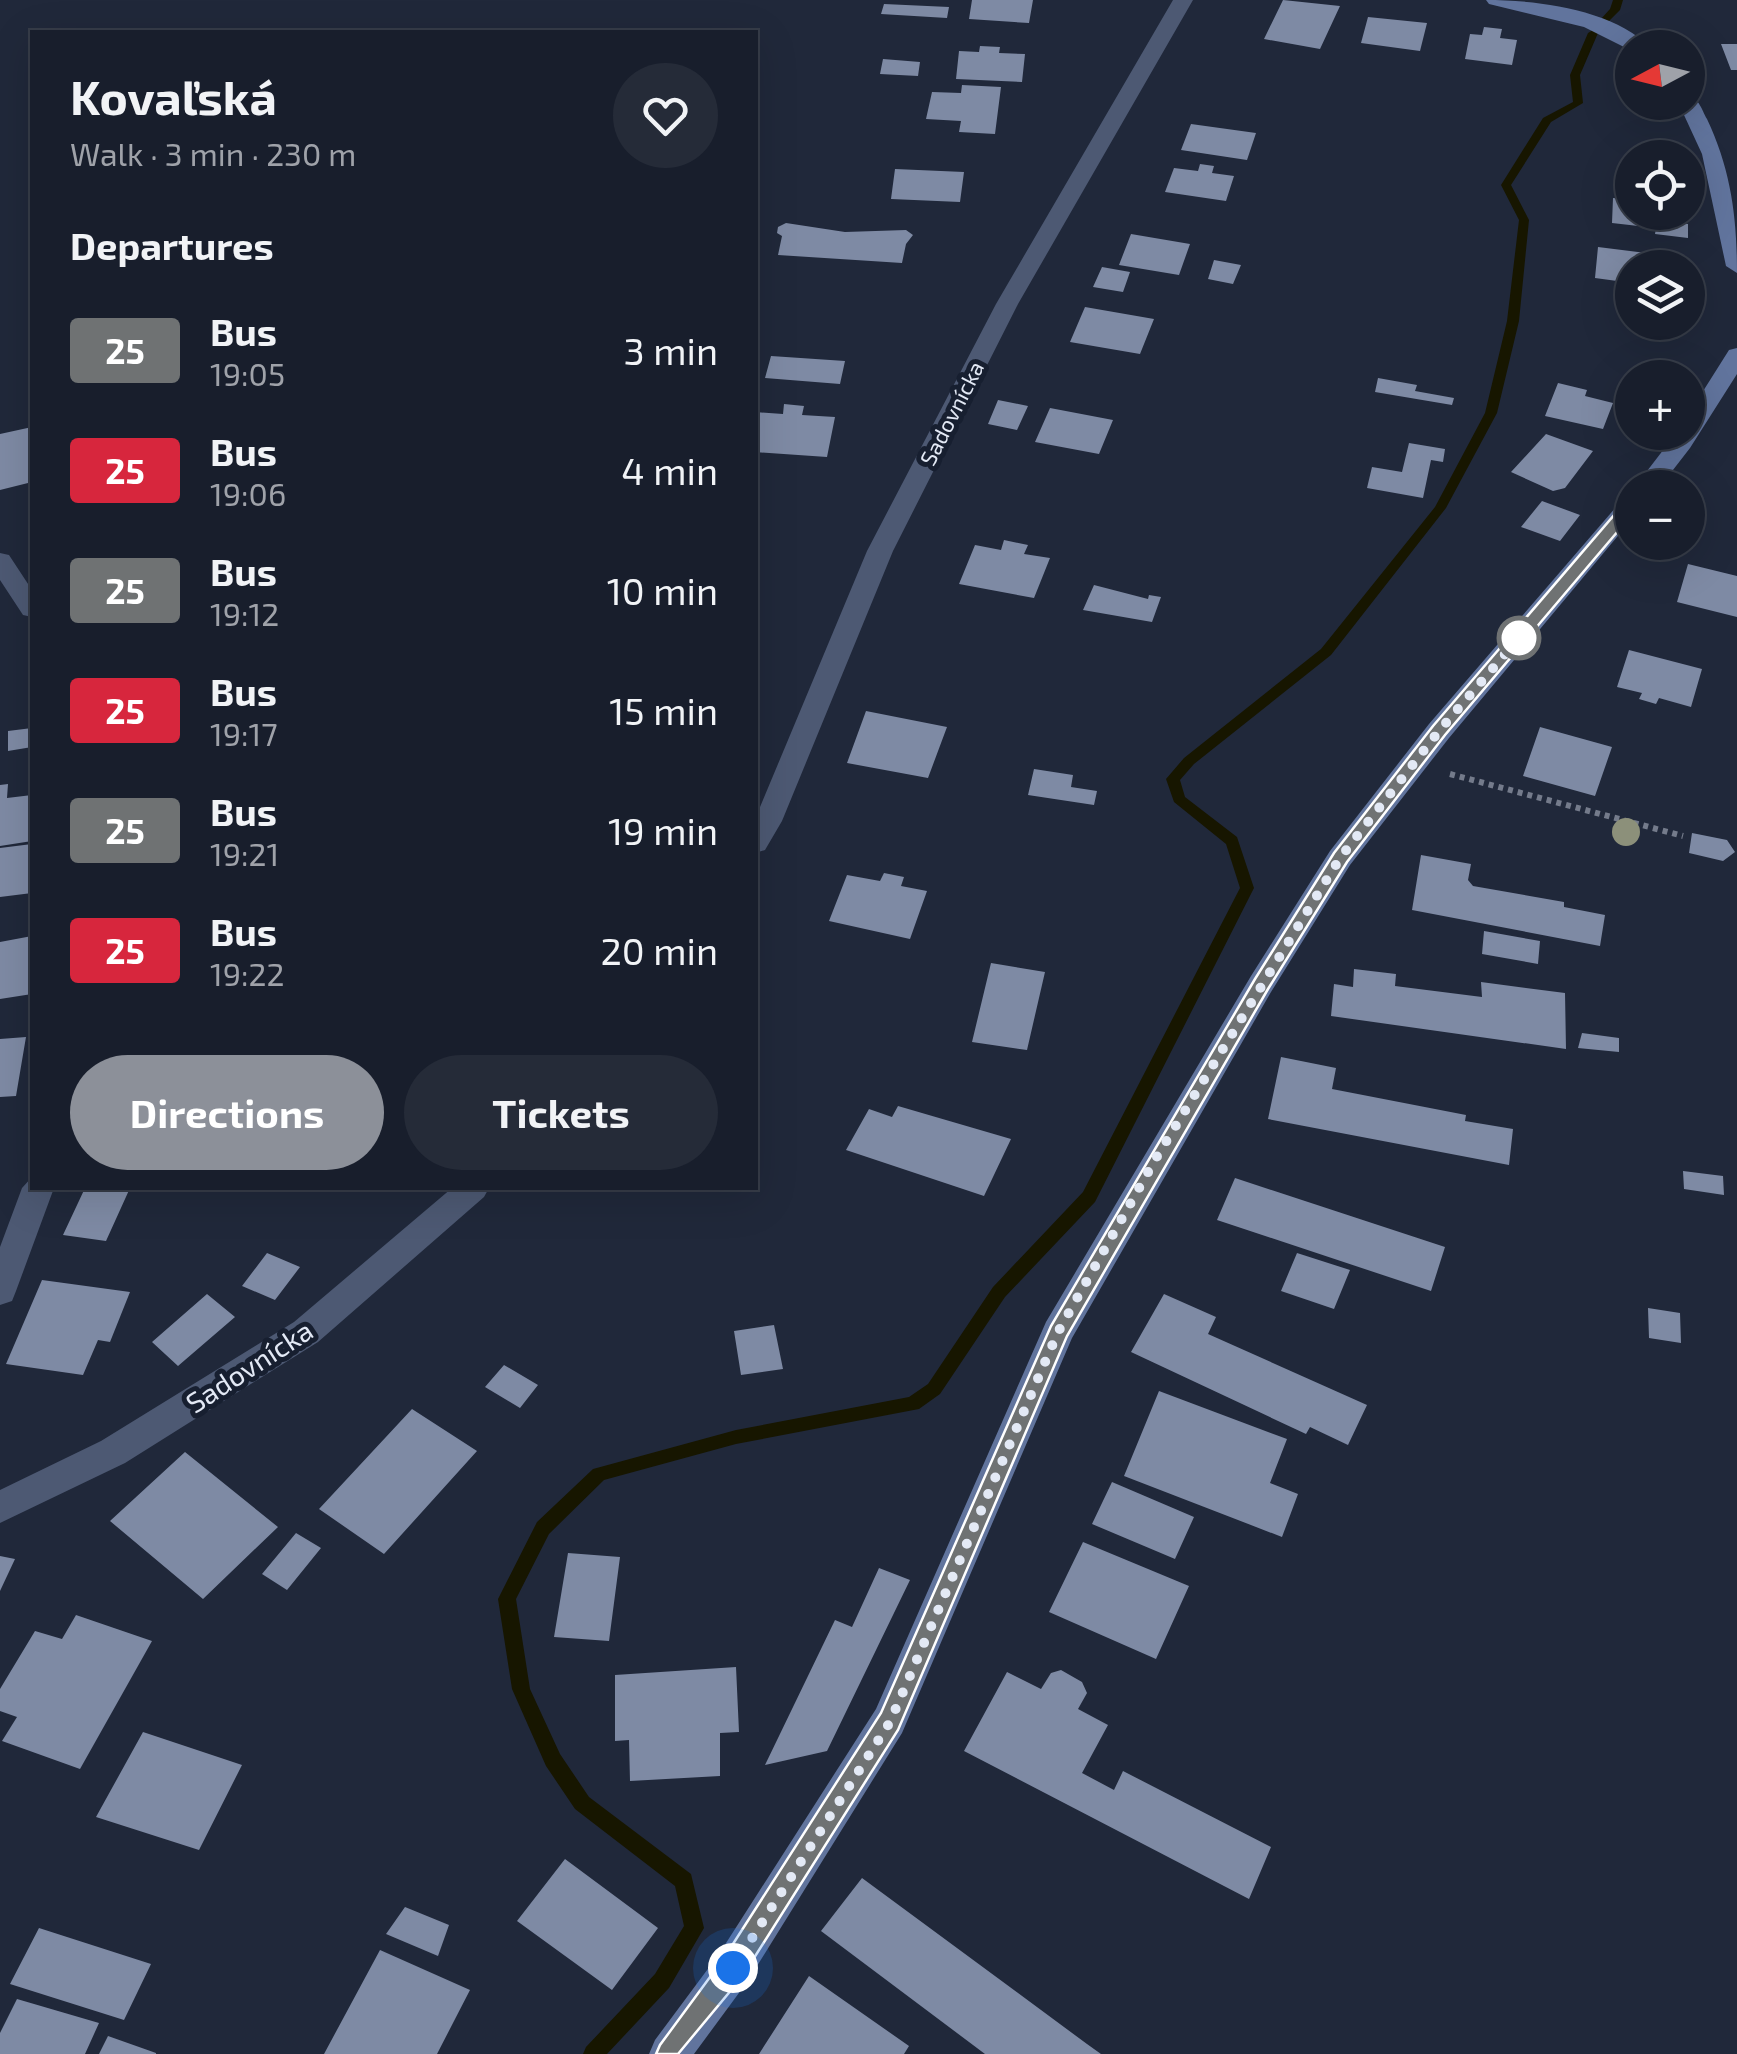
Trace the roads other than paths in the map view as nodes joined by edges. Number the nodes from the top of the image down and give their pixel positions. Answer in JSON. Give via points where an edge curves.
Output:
{"nodes":[{"id":1,"x":1183,"y":0,"type":"edge"},
{"id":2,"x":1496,"y":0,"type":"edge"},
{"id":3,"x":1615,"y":31,"type":"edge"},
{"id":4,"x":1697,"y":120,"type":"edge"},
{"id":5,"x":1737,"y":266,"type":"edge"},
{"id":6,"x":1737,"y":355,"type":"edge"},
{"id":7,"x":1660,"y":470,"type":"edge"},
{"id":8,"x":1615,"y":524,"type":"edge"},
{"id":9,"x":0,"y":561,"type":"edge"},
{"id":10,"x":30,"y":606,"type":"edge"},
{"id":11,"x":758,"y":838,"type":"edge"},
{"id":12,"x":37,"y":1190,"type":"edge"},
{"id":13,"x":470,"y":1190,"type":"edge"},
{"id":14,"x":0,"y":1291,"type":"edge"},
{"id":15,"x":0,"y":1506,"type":"edge"},
{"id":16,"x":669,"y":2054,"type":"edge"}],
"edges":[{"from":1,"to":11,"type":"street","name":"Sadovnícka","via":[[1007,304],[880,550]]},
{"from":2,"to":3,"type":"street"},
{"from":4,"to":5,"type":"street","via":[[1714,154]]},
{"from":6,"to":7,"type":"street"},
{"from":8,"to":16,"type":"street","via":[[1340,858],[1058,1332],[890,1722],[733,1968]]},
{"from":9,"to":10,"type":"street"},
{"from":12,"to":14,"type":"street"},
{"from":13,"to":15,"type":"street","name":"Sadovnícka","via":[[306,1332],[113,1452]]}]}
